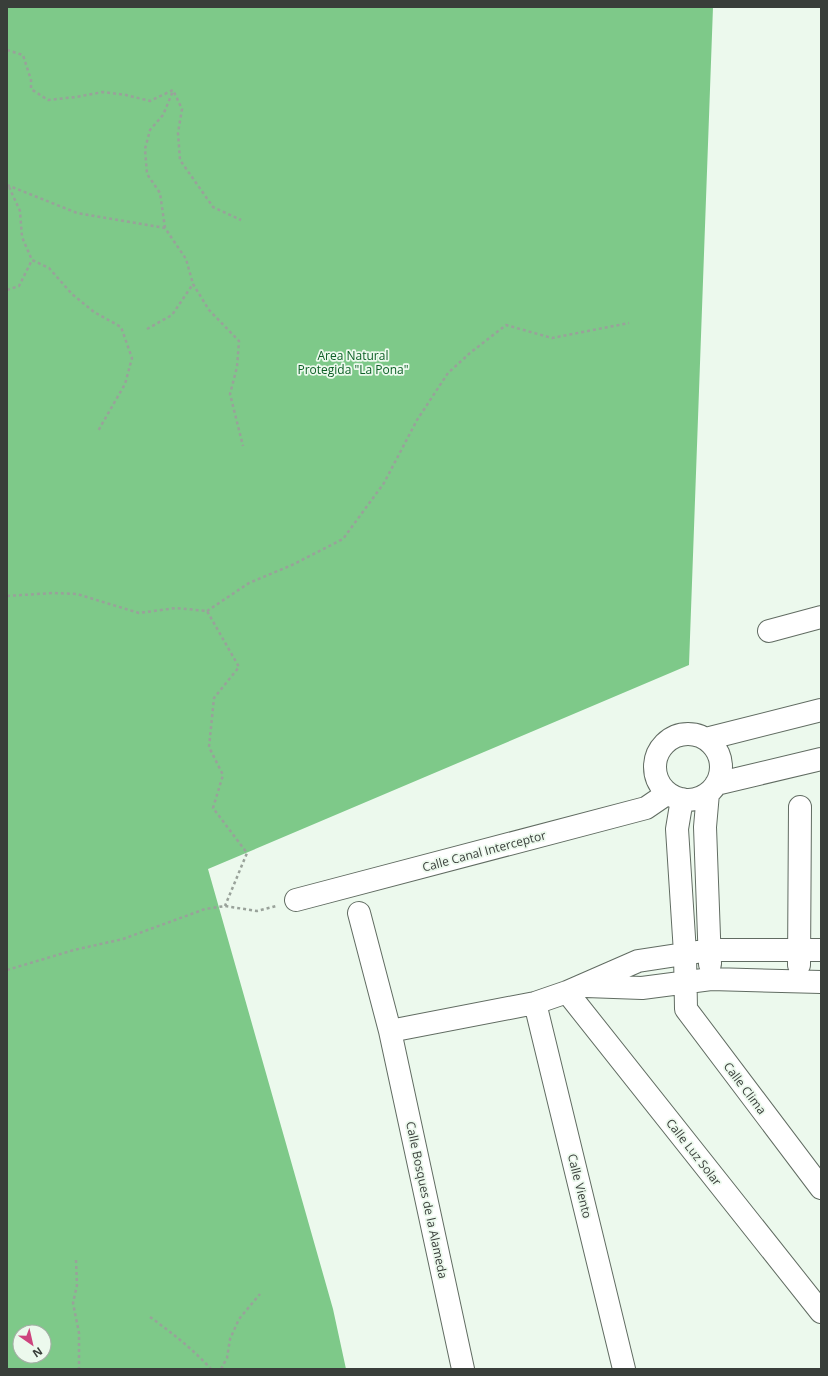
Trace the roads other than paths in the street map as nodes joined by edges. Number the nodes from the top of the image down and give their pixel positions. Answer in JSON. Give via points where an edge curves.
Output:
{"nodes":[{"id":1,"x":821,"y":617,"type":"edge"},
{"id":2,"x":769,"y":631,"type":"dead end"},
{"id":3,"x":821,"y":710,"type":"edge"},
{"id":4,"x":706,"y":739,"type":"junction"},
{"id":5,"x":821,"y":759,"type":"edge"},
{"id":6,"x":712,"y":789,"type":"junction"},
{"id":7,"x":675,"y":796,"type":"junction"},
{"id":8,"x":800,"y":807,"type":"dead end"},
{"id":9,"x":296,"y":900,"type":"road end"},
{"id":10,"x":358,"y":912,"type":"dead end"},
{"id":11,"x":710,"y":950,"type":"junction"},
{"id":12,"x":821,"y":950,"type":"edge"},
{"id":13,"x":798,"y":951,"type":"junction"},
{"id":14,"x":684,"y":953,"type":"junction"},
{"id":15,"x":710,"y":979,"type":"junction"},
{"id":16,"x":800,"y":981,"type":"junction"},
{"id":17,"x":686,"y":982,"type":"junction"},
{"id":18,"x":821,"y":982,"type":"edge"},
{"id":19,"x":574,"y":989,"type":"junction"},
{"id":20,"x":536,"y":1003,"type":"junction"},
{"id":21,"x":390,"y":1031,"type":"junction"},
{"id":22,"x":821,"y":1188,"type":"edge"},
{"id":23,"x":821,"y":1312,"type":"edge"},
{"id":24,"x":463,"y":1369,"type":"edge"},
{"id":25,"x":624,"y":1369,"type":"edge"}],
"edges":[{"from":1,"to":2,"type":"street"},
{"from":3,"to":4,"type":"street"},
{"from":4,"to":6,"type":"street","via":[[714,745],[721,765],[720,775]]},
{"from":4,"to":7,"type":"street","via":[[696,734],[673,737],[658,753],[655,775],[660,785]]},
{"from":5,"to":6,"type":"street"},
{"from":6,"to":7,"type":"street","via":[[698,799],[688,800]]},
{"from":6,"to":11,"type":"street","via":[[705,827]]},
{"from":7,"to":9,"type":"street","name":"Calle Canal Interceptor","via":[[646,808]]},
{"from":7,"to":14,"type":"street"},
{"from":8,"to":13,"type":"street"},
{"from":10,"to":21,"type":"street","name":"Calle Bosques de la Alameda"},
{"from":11,"to":13,"type":"street"},
{"from":11,"to":14,"type":"street"},
{"from":11,"to":15,"type":"street"},
{"from":12,"to":13,"type":"street"},
{"from":13,"to":16,"type":"street"},
{"from":14,"to":17,"type":"street"},
{"from":14,"to":19,"type":"street","via":[[638,960]]},
{"from":15,"to":16,"type":"street"},
{"from":15,"to":17,"type":"street"},
{"from":16,"to":18,"type":"street"},
{"from":17,"to":19,"type":"street","via":[[642,988]]},
{"from":17,"to":22,"type":"street","name":"Calle Clima","via":[[686,1009]]},
{"from":19,"to":20,"type":"street"},
{"from":19,"to":23,"type":"street","name":"Calle Luz Solar"},
{"from":20,"to":21,"type":"street"},
{"from":20,"to":25,"type":"street","name":"Calle Viento"},
{"from":21,"to":24,"type":"street","name":"Calle Bosques de la Alameda"}]}
